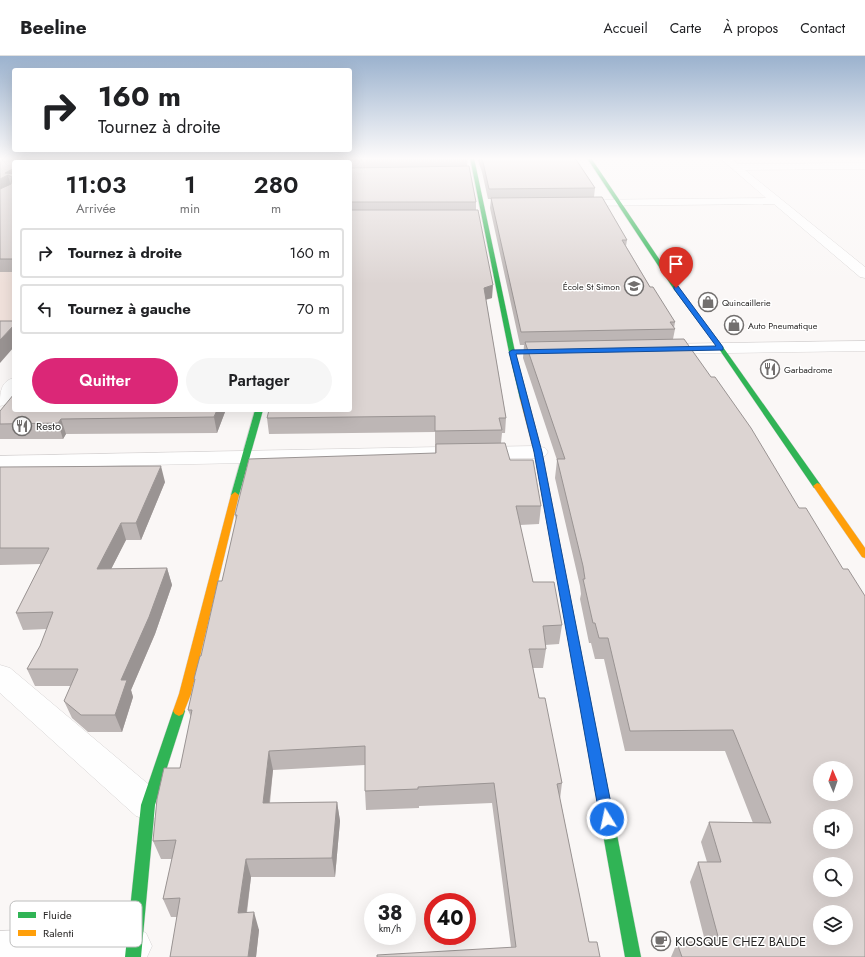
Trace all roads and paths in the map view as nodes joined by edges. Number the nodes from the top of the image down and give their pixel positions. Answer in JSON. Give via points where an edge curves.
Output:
{"nodes":[{"id":1,"x":484,"y":200,"type":"edge"},
{"id":2,"x":776,"y":201,"type":"joint"},
{"id":3,"x":620,"y":202,"type":"junction"},
{"id":4,"x":566,"y":203,"type":"edge"},
{"id":5,"x":469,"y":217,"type":"edge"},
{"id":6,"x":485,"y":217,"type":"junction"},
{"id":7,"x":859,"y":265,"type":"edge"},
{"id":8,"x":865,"y":274,"type":"edge"},
{"id":9,"x":865,"y":346,"type":"edge"},
{"id":10,"x":721,"y":348,"type":"junction"},
{"id":11,"x":644,"y":350,"type":"edge"},
{"id":12,"x":12,"y":386,"type":"edge"},
{"id":13,"x":0,"y":401,"type":"edge"},
{"id":14,"x":258,"y":412,"type":"edge"},
{"id":15,"x":538,"y":452,"type":"junction"},
{"id":16,"x":245,"y":457,"type":"junction"},
{"id":17,"x":0,"y":462,"type":"edge"},
{"id":18,"x":865,"y":555,"type":"edge"},
{"id":19,"x":0,"y":676,"type":"edge"},
{"id":20,"x":148,"y":805,"type":"junction"},
{"id":21,"x":138,"y":901,"type":"edge"},
{"id":22,"x":0,"y":950,"type":"edge"},
{"id":23,"x":133,"y":952,"type":"edge"},
{"id":24,"x":633,"y":957,"type":"edge"}],
"edges":[{"from":1,"to":6,"type":"street"},
{"from":2,"to":3,"type":"street"},
{"from":2,"to":7,"type":"street"},
{"from":3,"to":4,"type":"street"},
{"from":3,"to":10,"type":"street","via":[[676,288]]},
{"from":5,"to":6,"type":"street"},
{"from":6,"to":15,"type":"street","via":[[520,352]]},
{"from":7,"to":8,"type":"street"},
{"from":9,"to":10,"type":"street"},
{"from":10,"to":11,"type":"street"},
{"from":10,"to":18,"type":"street"},
{"from":12,"to":13,"type":"street"},
{"from":14,"to":16,"type":"street"},
{"from":15,"to":16,"type":"street"},
{"from":15,"to":24,"type":"street"},
{"from":16,"to":17,"type":"street"},
{"from":16,"to":20,"type":"street","via":[[185,694]]},
{"from":19,"to":20,"type":"street"},
{"from":20,"to":21,"type":"street"},
{"from":22,"to":23,"type":"street"}]}
